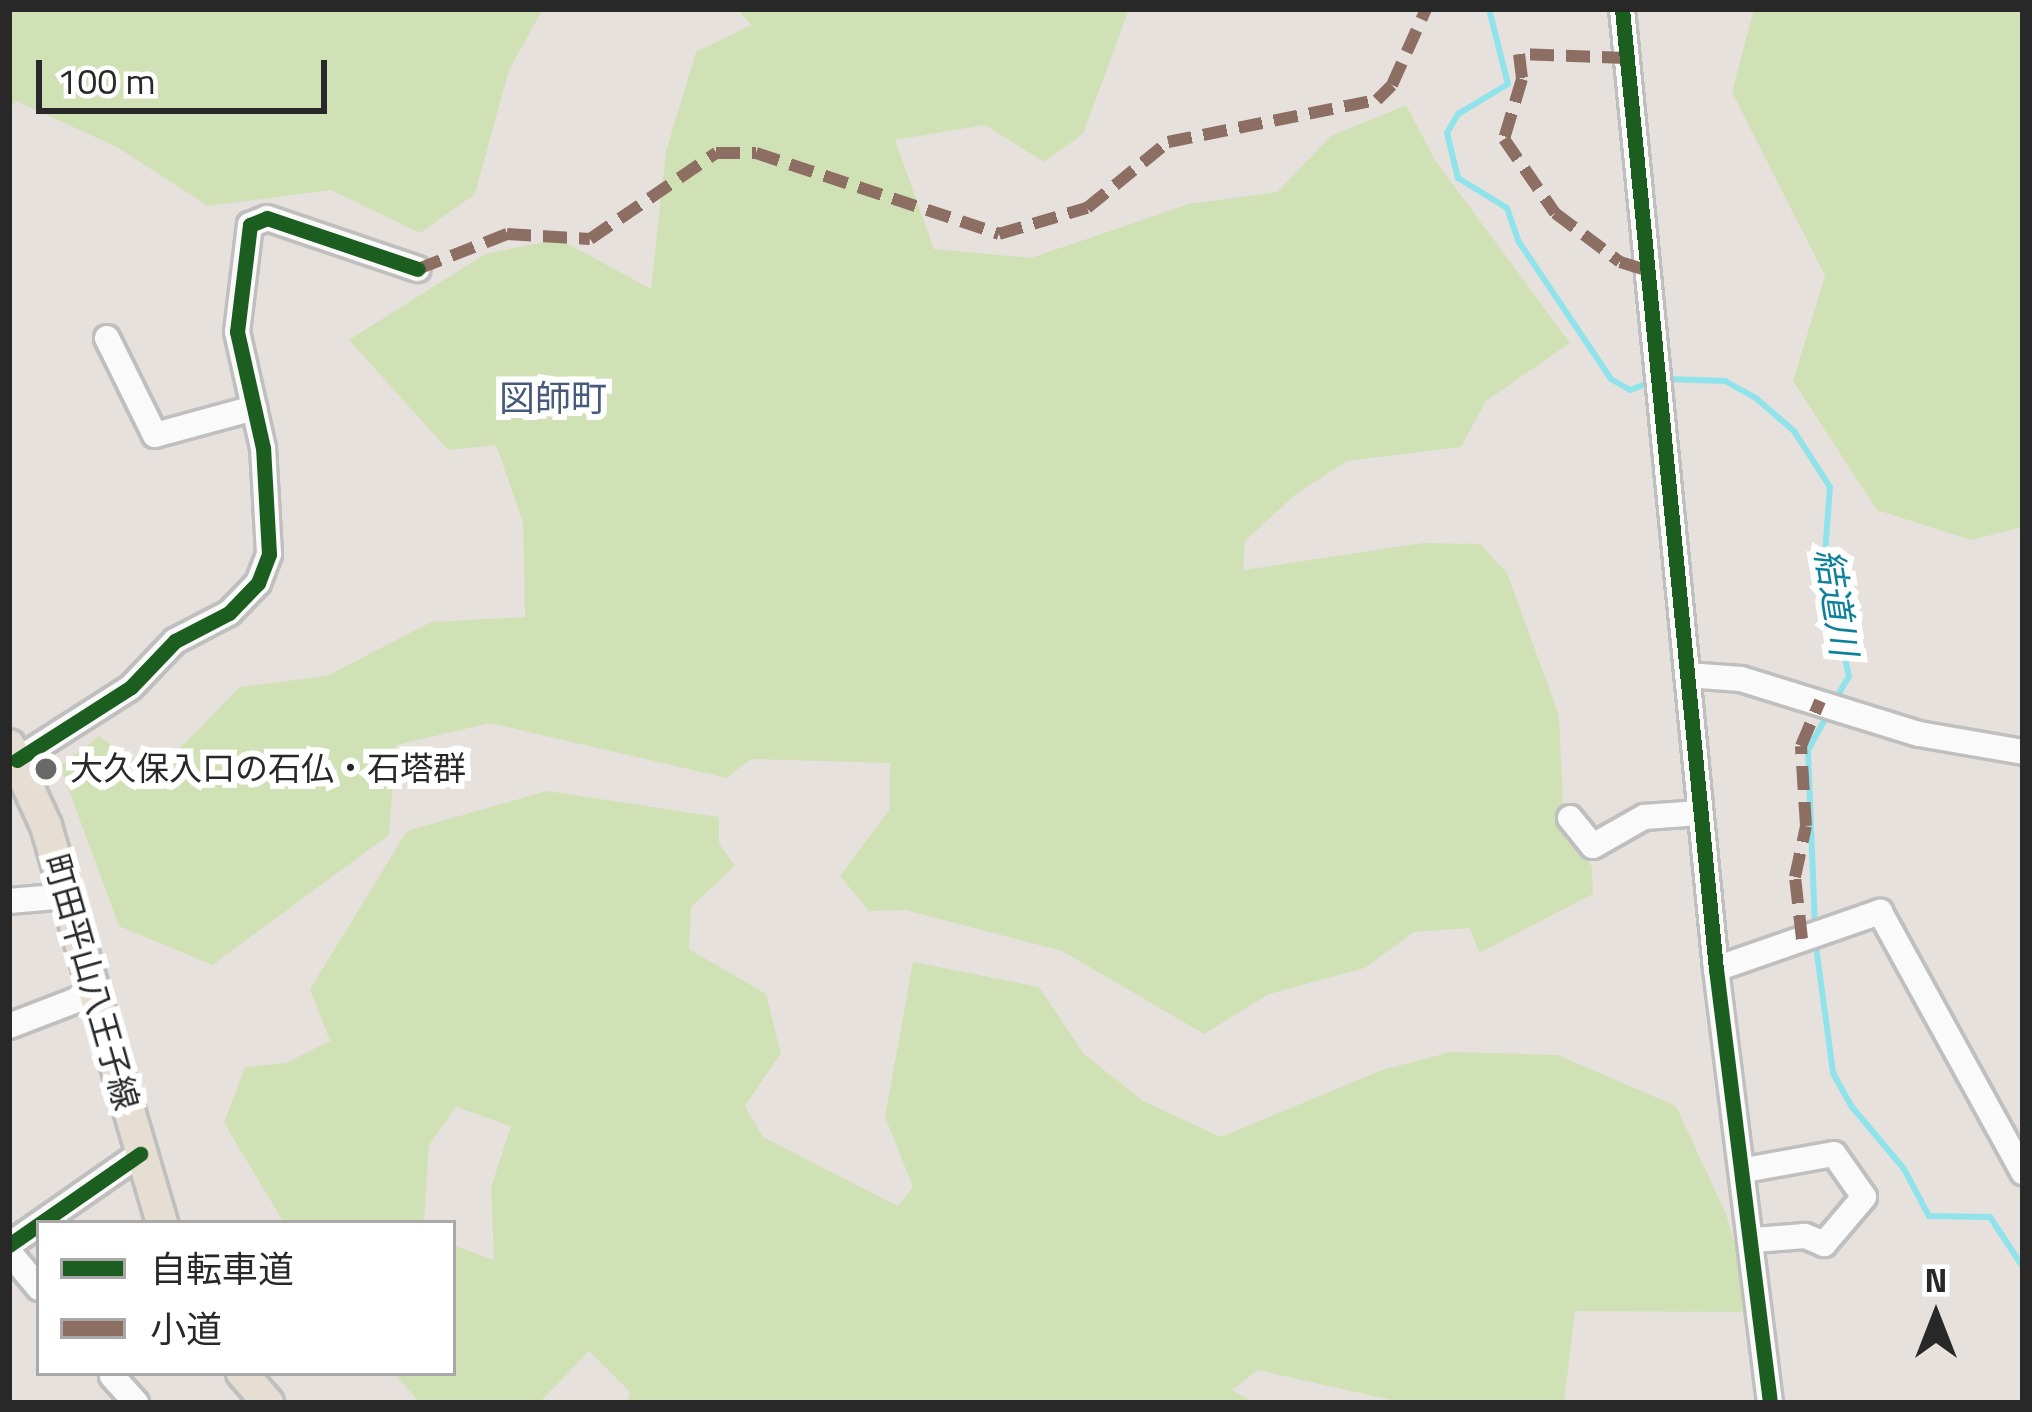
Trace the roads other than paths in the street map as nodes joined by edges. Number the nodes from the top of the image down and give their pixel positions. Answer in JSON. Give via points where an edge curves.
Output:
{"nodes":[{"id":1,"x":1622,"y":9,"type":"edge"},
{"id":2,"x":418,"y":269,"type":"dead end"},
{"id":3,"x":107,"y":338,"type":"dead end"},
{"id":4,"x":254,"y":407,"type":"junction"},
{"id":5,"x":1687,"y":675,"type":"junction"},
{"id":6,"x":13,"y":752,"type":"edge"},
{"id":7,"x":2023,"y":752,"type":"edge"},
{"id":8,"x":1700,"y":813,"type":"junction"},
{"id":9,"x":1570,"y":818,"type":"dead end"},
{"id":10,"x":67,"y":896,"type":"junction"},
{"id":11,"x":9,"y":901,"type":"edge"},
{"id":12,"x":1716,"y":969,"type":"junction"},
{"id":13,"x":94,"y":993,"type":"junction"},
{"id":14,"x":9,"y":1026,"type":"edge"},
{"id":15,"x":140,"y":1154,"type":"junction"},
{"id":16,"x":1744,"y":1170,"type":"junction"},
{"id":17,"x":2023,"y":1172,"type":"edge"},
{"id":18,"x":49,"y":1220,"type":"edge"},
{"id":19,"x":161,"y":1220,"type":"edge"},
{"id":20,"x":36,"y":1229,"type":"edge"},
{"id":21,"x":1754,"y":1240,"type":"junction"},
{"id":22,"x":9,"y":1249,"type":"edge"},
{"id":23,"x":36,"y":1284,"type":"edge"},
{"id":24,"x":112,"y":1376,"type":"dead end"},
{"id":25,"x":136,"y":1403,"type":"edge"},
{"id":26,"x":1770,"y":1403,"type":"edge"}],
"edges":[{"from":1,"to":5,"type":"street"},
{"from":2,"to":4,"type":"street","via":[[267,218],[250,225],[237,332]]},
{"from":3,"to":4,"type":"street","via":[[155,436]]},
{"from":4,"to":6,"type":"street","via":[[269,554],[258,583],[230,613],[175,641],[131,687]]},
{"from":5,"to":7,"type":"street","via":[[1741,679],[1962,745]]},
{"from":5,"to":8,"type":"street"},
{"from":6,"to":10,"type":"main road","name":"町田平山八王子線"},
{"from":8,"to":9,"type":"street","via":[[1644,817],[1593,846]]},
{"from":8,"to":12,"type":"street"},
{"from":10,"to":11,"type":"street"},
{"from":10,"to":13,"type":"main road","name":"町田平山八王子線"},
{"from":12,"to":16,"type":"street"},
{"from":12,"to":17,"type":"street","via":[[1880,912]]},
{"from":13,"to":14,"type":"street"},
{"from":13,"to":15,"type":"main road","name":"町田平山八王子線"},
{"from":15,"to":18,"type":"street"},
{"from":15,"to":19,"type":"main road","name":"町田平山八王子線"},
{"from":16,"to":21,"type":"street"},
{"from":16,"to":21,"type":"street","via":[[1834,1154],[1864,1197],[1824,1244],[1805,1236]]},
{"from":20,"to":22,"type":"street"},
{"from":21,"to":26,"type":"street"},
{"from":22,"to":23,"type":"street"},
{"from":24,"to":25,"type":"street"}]}
